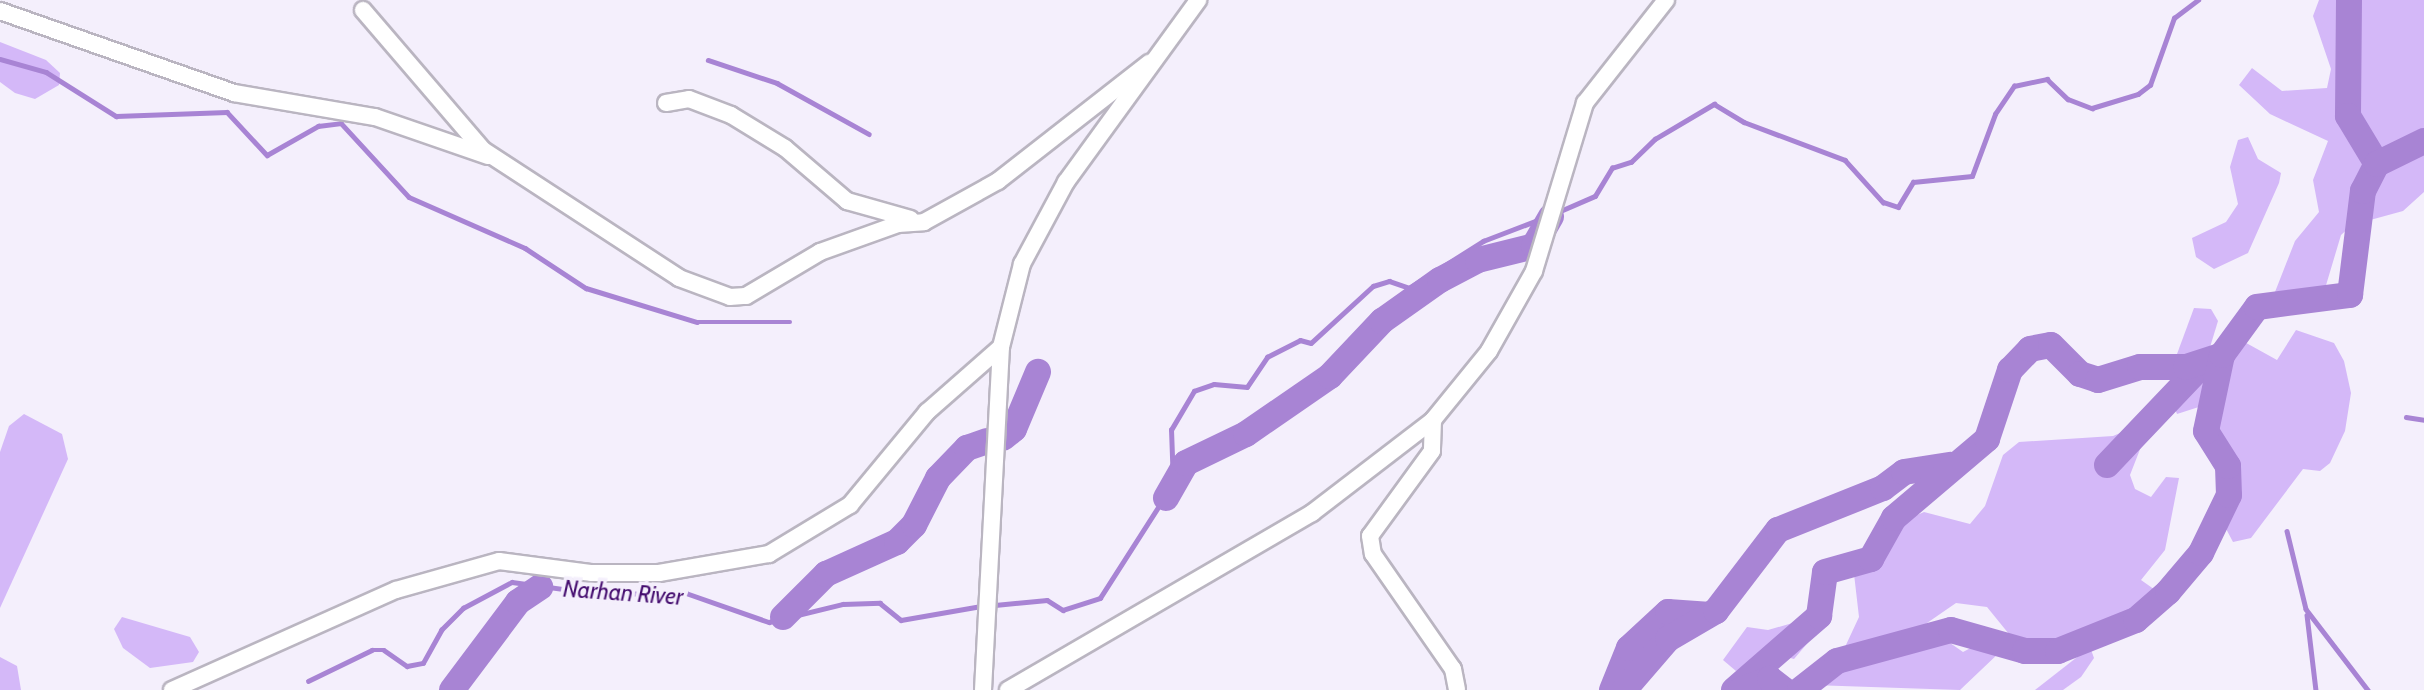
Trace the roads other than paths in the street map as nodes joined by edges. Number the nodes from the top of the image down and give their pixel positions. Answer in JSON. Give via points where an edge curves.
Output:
{"nodes":[{"id":1,"x":1198,"y":0,"type":"edge"},
{"id":2,"x":1666,"y":0,"type":"edge"},
{"id":3,"x":363,"y":9,"type":"dead end"},
{"id":4,"x":0,"y":11,"type":"edge"},
{"id":5,"x":1149,"y":63,"type":"junction"},
{"id":6,"x":666,"y":103,"type":"dead end"},
{"id":7,"x":497,"y":159,"type":"junction"},
{"id":8,"x":924,"y":222,"type":"junction"},
{"id":9,"x":1002,"y":347,"type":"junction"},
{"id":10,"x":1433,"y":420,"type":"junction"},
{"id":11,"x":172,"y":690,"type":"edge"},
{"id":12,"x":983,"y":690,"type":"edge"},
{"id":13,"x":1008,"y":690,"type":"edge"},
{"id":14,"x":1457,"y":690,"type":"edge"}],
"edges":[{"from":1,"to":5,"type":"street"},
{"from":2,"to":10,"type":"street","via":[[1585,103],[1534,271],[1489,351]]},
{"from":3,"to":7,"type":"street","via":[[448,114]]},
{"from":4,"to":7,"type":"street","via":[[234,93],[375,117]]},
{"from":5,"to":8,"type":"street","via":[[998,181]]},
{"from":5,"to":9,"type":"street","via":[[1066,182],[1022,264]]},
{"from":6,"to":8,"type":"street","via":[[689,99],[732,115],[785,148],[847,201]]},
{"from":7,"to":8,"type":"street","via":[[679,278],[730,297],[746,296],[820,252],[898,224]]},
{"from":9,"to":11,"type":"street","via":[[928,412],[849,505],[769,554],[659,573],[592,573],[499,561],[396,590]]},
{"from":9,"to":12,"type":"street"},
{"from":10,"to":13,"type":"street","via":[[1311,513]]},
{"from":10,"to":14,"type":"street","via":[[1432,451],[1370,536],[1373,554],[1453,669]]}]}
